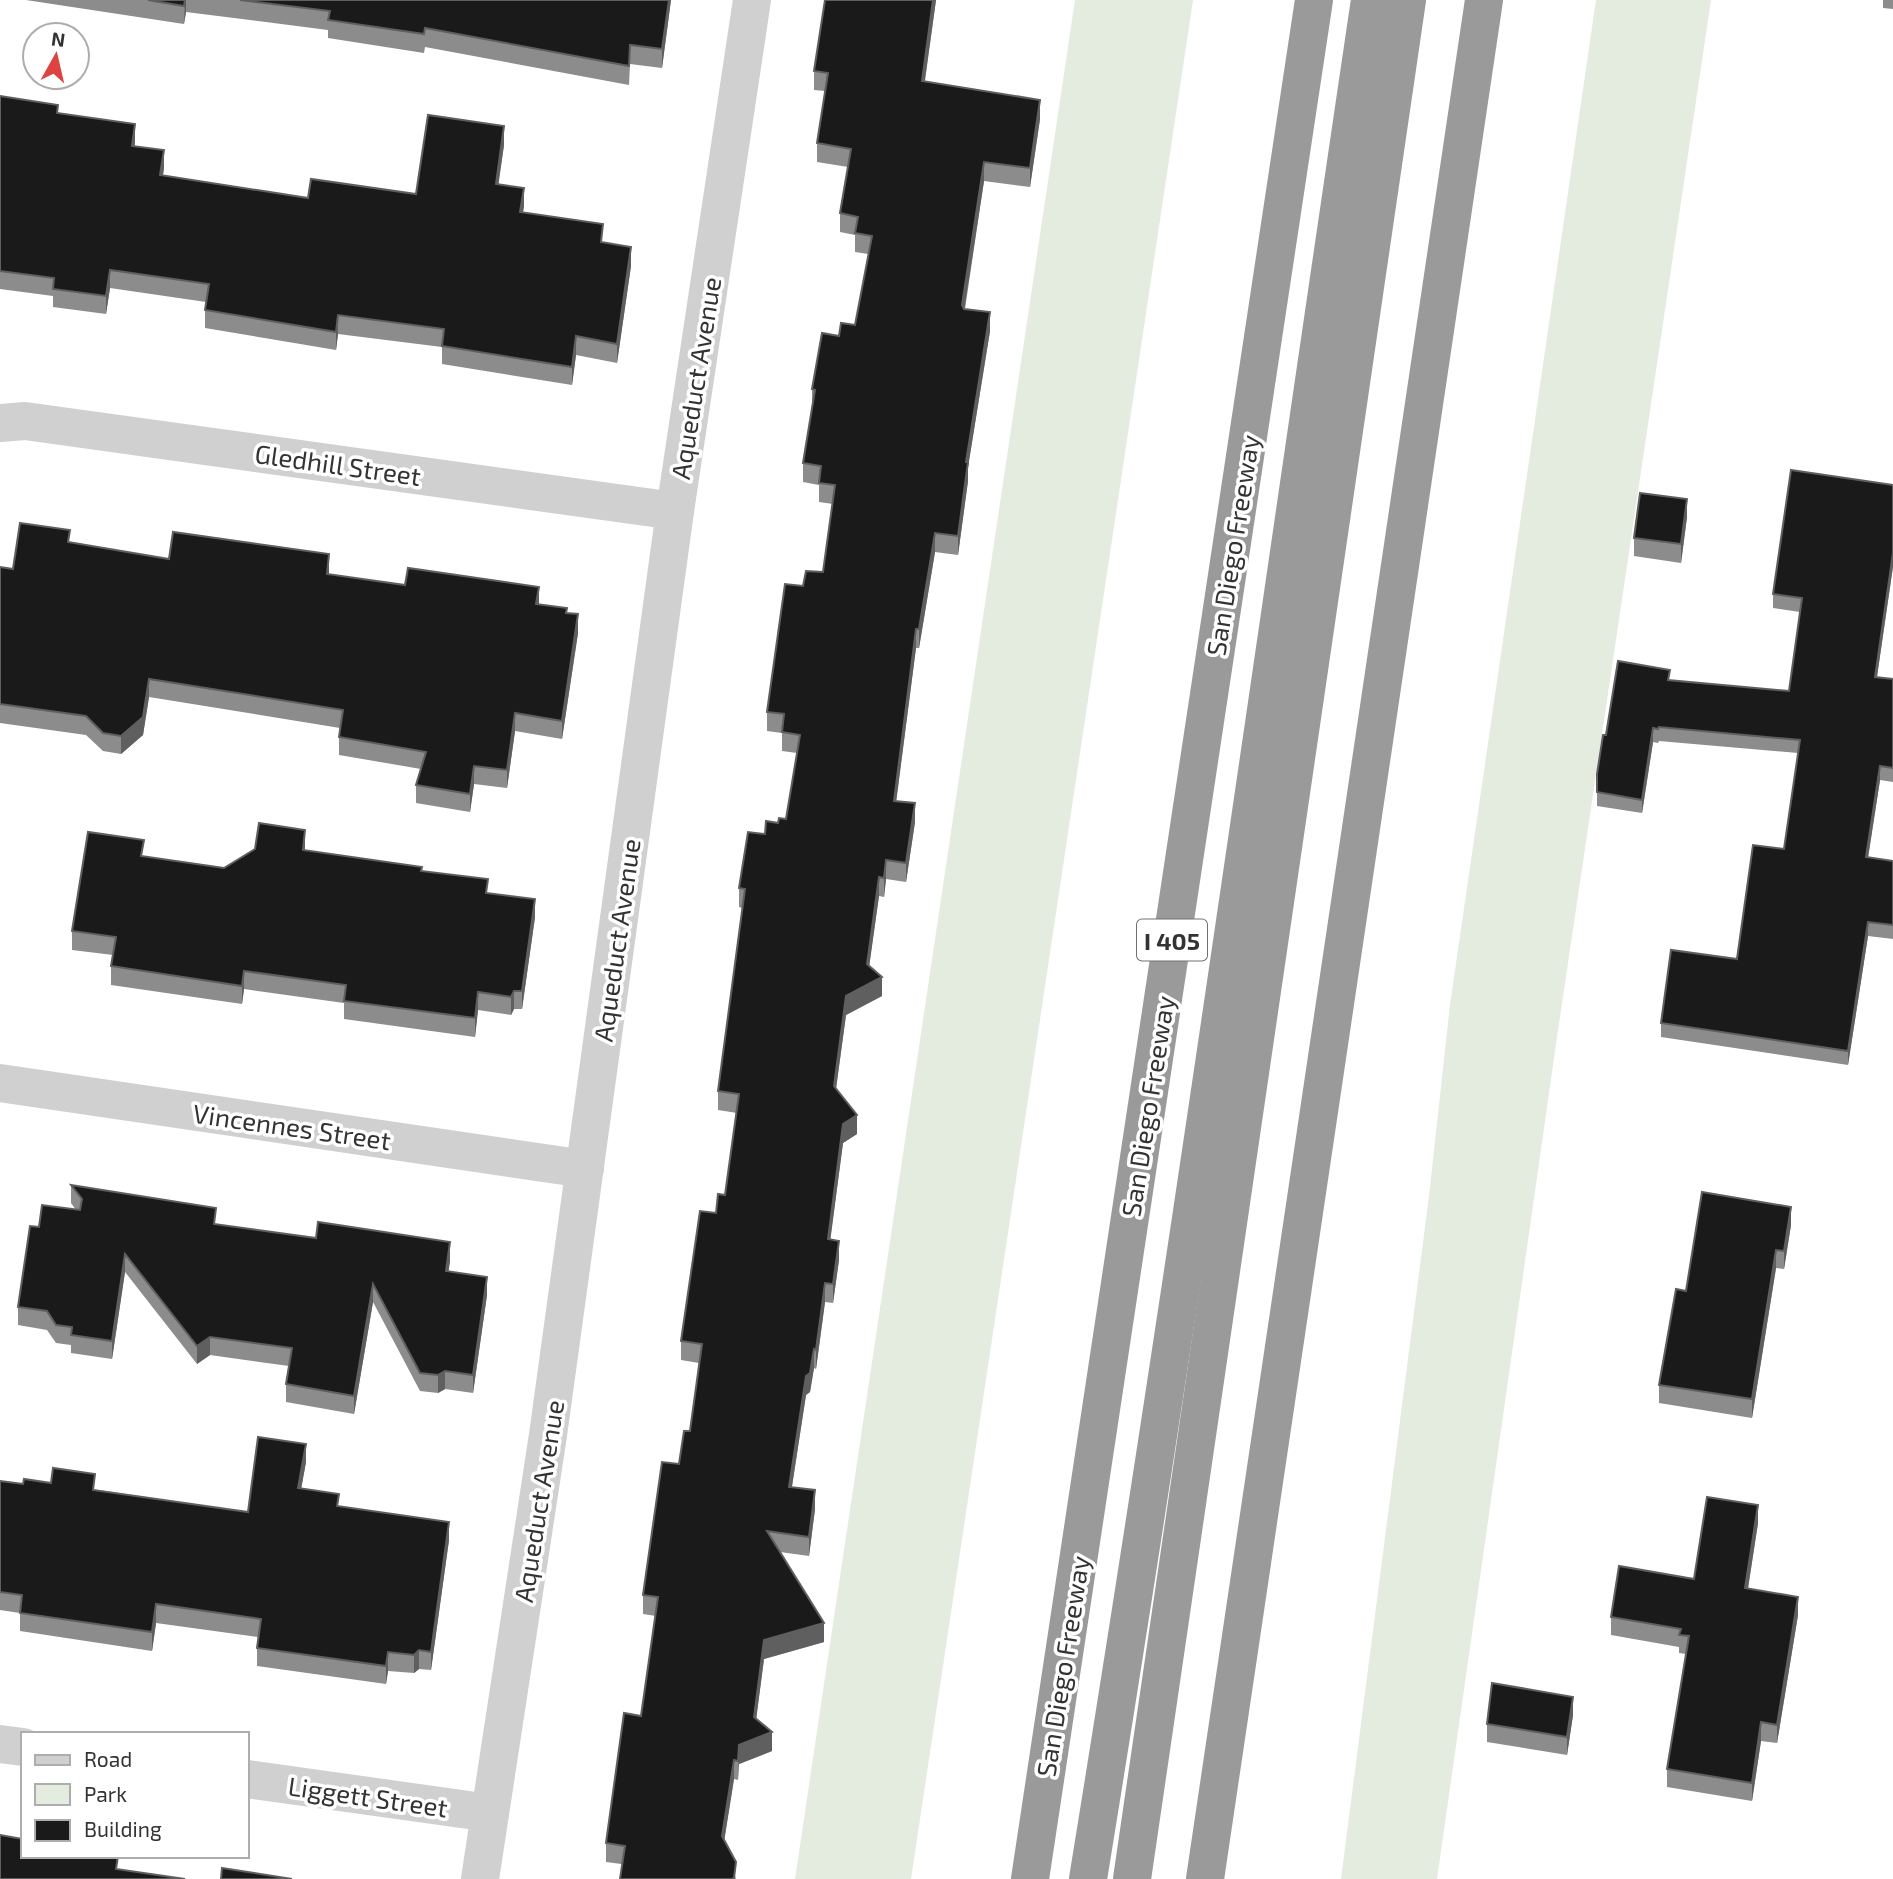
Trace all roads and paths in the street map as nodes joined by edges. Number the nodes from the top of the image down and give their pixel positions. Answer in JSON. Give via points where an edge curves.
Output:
{"nodes":[{"id":1,"x":752,"y":0,"type":"edge"},
{"id":2,"x":1314,"y":0,"type":"edge"},
{"id":3,"x":1370,"y":0,"type":"edge"},
{"id":4,"x":1408,"y":0,"type":"edge"},
{"id":5,"x":1483,"y":0,"type":"edge"},
{"id":6,"x":0,"y":423,"type":"edge"},
{"id":7,"x":675,"y":511,"type":"junction"},
{"id":8,"x":0,"y":1083,"type":"edge"},
{"id":9,"x":585,"y":1168,"type":"junction"},
{"id":10,"x":0,"y":1744,"type":"edge"},
{"id":11,"x":21,"y":1747,"type":"edge"},
{"id":12,"x":248,"y":1779,"type":"edge"},
{"id":13,"x":490,"y":1813,"type":"junction"},
{"id":14,"x":480,"y":1879,"type":"edge"},
{"id":15,"x":1030,"y":1879,"type":"edge"},
{"id":16,"x":1088,"y":1879,"type":"edge"},
{"id":17,"x":1132,"y":1879,"type":"edge"},
{"id":18,"x":1205,"y":1879,"type":"edge"}],
"edges":[{"from":1,"to":7,"type":"street","name":"Aqueduct Avenue"},
{"from":2,"to":15,"type":"highway","name":"San Diego Freeway","number":"I 405"},
{"from":3,"to":16,"type":"highway","via":[[1186,1256]]},
{"from":4,"to":17,"type":"highway"},
{"from":5,"to":18,"type":"highway"},
{"from":6,"to":7,"type":"street","name":"Gledhill Street","via":[[25,421]]},
{"from":7,"to":9,"type":"street","name":"Aqueduct Avenue"},
{"from":8,"to":9,"type":"street","name":"Vincennes Street"},
{"from":9,"to":13,"type":"street","name":"Aqueduct Avenue"},
{"from":10,"to":11,"type":"street"},
{"from":12,"to":13,"type":"street","name":"Liggett Street"},
{"from":13,"to":14,"type":"street","name":"Aqueduct Avenue"}]}
